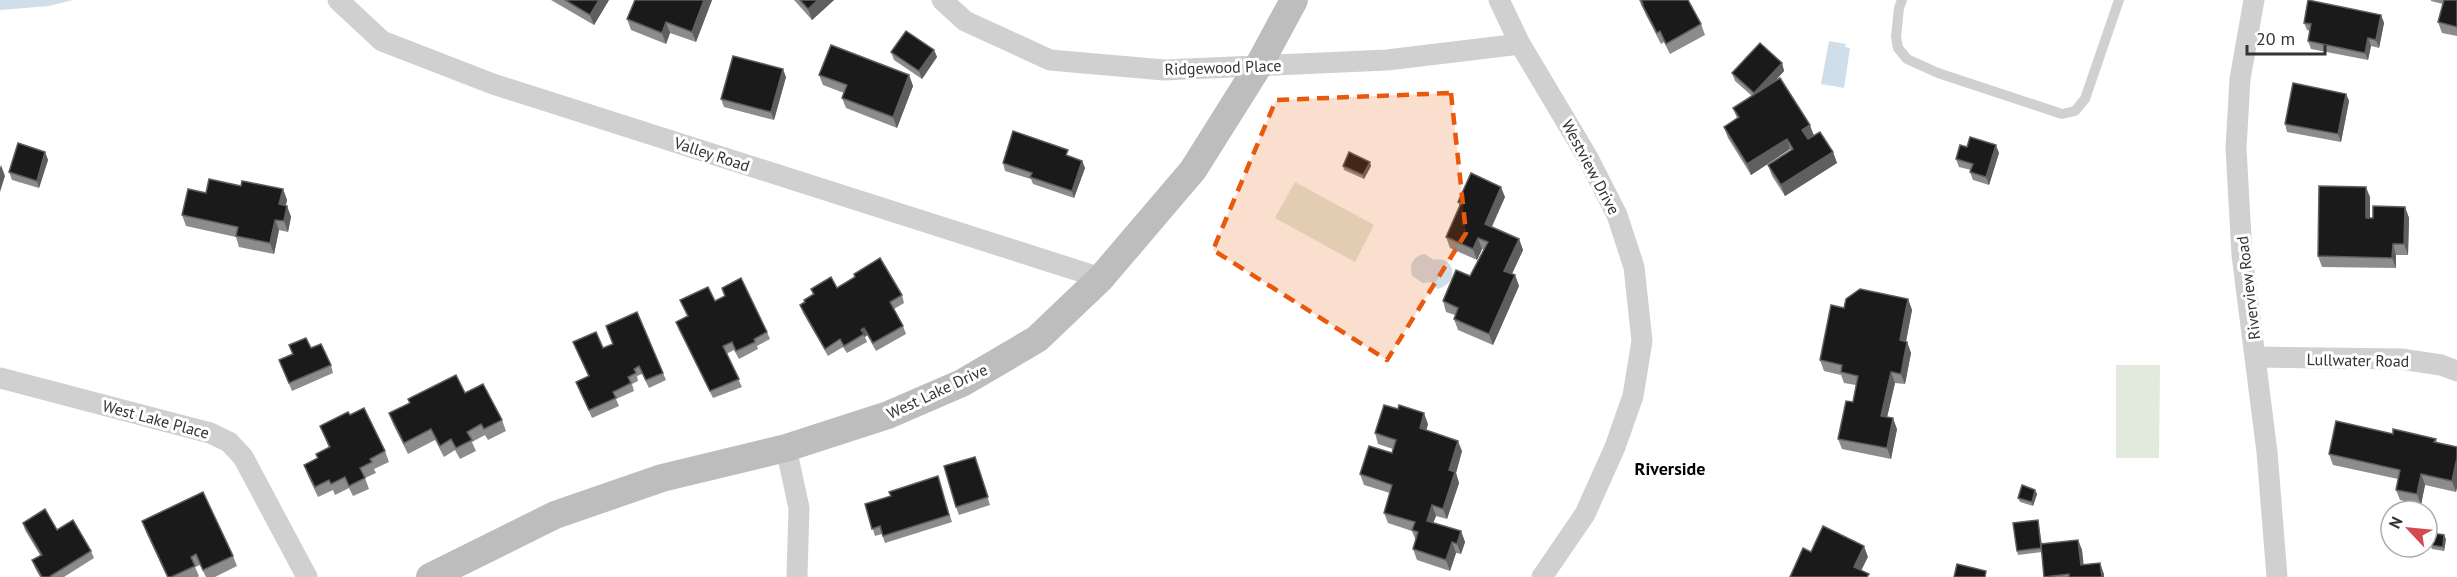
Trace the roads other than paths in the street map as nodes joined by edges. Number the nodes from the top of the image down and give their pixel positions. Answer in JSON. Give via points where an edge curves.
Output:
{"nodes":[{"id":1,"x":338,"y":0,"type":"edge"},
{"id":2,"x":942,"y":0,"type":"edge"},
{"id":3,"x":1294,"y":0,"type":"edge"},
{"id":4,"x":1498,"y":0,"type":"edge"},
{"id":5,"x":1902,"y":0,"type":"edge"},
{"id":6,"x":2119,"y":0,"type":"edge"},
{"id":7,"x":2254,"y":0,"type":"edge"},
{"id":8,"x":1520,"y":44,"type":"junction"},
{"id":9,"x":1259,"y":65,"type":"junction"},
{"id":10,"x":1101,"y":278,"type":"junction"},
{"id":11,"x":2257,"y":357,"type":"junction"},
{"id":12,"x":2457,"y":371,"type":"edge"},
{"id":13,"x":0,"y":378,"type":"edge"},
{"id":14,"x":786,"y":448,"type":"junction"},
{"id":15,"x":307,"y":577,"type":"edge"},
{"id":16,"x":430,"y":577,"type":"edge"},
{"id":17,"x":797,"y":577,"type":"edge"},
{"id":18,"x":1542,"y":577,"type":"edge"},
{"id":19,"x":2277,"y":577,"type":"edge"}],
"edges":[{"from":1,"to":10,"type":"street","name":"Valley Road","via":[[382,41],[493,84]]},
{"from":2,"to":9,"type":"street","name":"Ridgewood Place","via":[[965,21],[1050,60],[1164,70]]},
{"from":3,"to":9,"type":"main road","name":"West Lake Drive"},
{"from":4,"to":8,"type":"street","name":"Westview Drive"},
{"from":5,"to":6,"type":"lane","via":[[1896,38],[1907,59],[2062,114],[2075,111],[2085,99]]},
{"from":7,"to":11,"type":"street","name":"Riverview Road","via":[[2240,79],[2236,148],[2242,255]]},
{"from":8,"to":9,"type":"street","name":"Ridgewood Place","via":[[1387,60]]},
{"from":8,"to":18,"type":"street","name":"Westview Drive","via":[[1617,215],[1634,267],[1642,341],[1633,396],[1615,447],[1585,514]]},
{"from":9,"to":10,"type":"main road","name":"West Lake Drive","via":[[1192,170]]},
{"from":10,"to":14,"type":"main road","name":"West Lake Drive","via":[[1037,339],[962,383],[888,416]]},
{"from":11,"to":12,"type":"street","name":"Lullwater Road","via":[[2401,359]]},
{"from":11,"to":19,"type":"street","name":"Riverview Road"},
{"from":13,"to":15,"type":"street","name":"West Lake Place","via":[[199,430],[229,442],[243,457]]},
{"from":14,"to":16,"type":"main road","name":"West Lake Drive","via":[[662,478],[555,515]]},
{"from":14,"to":17,"type":"street","via":[[799,508]]}]}
